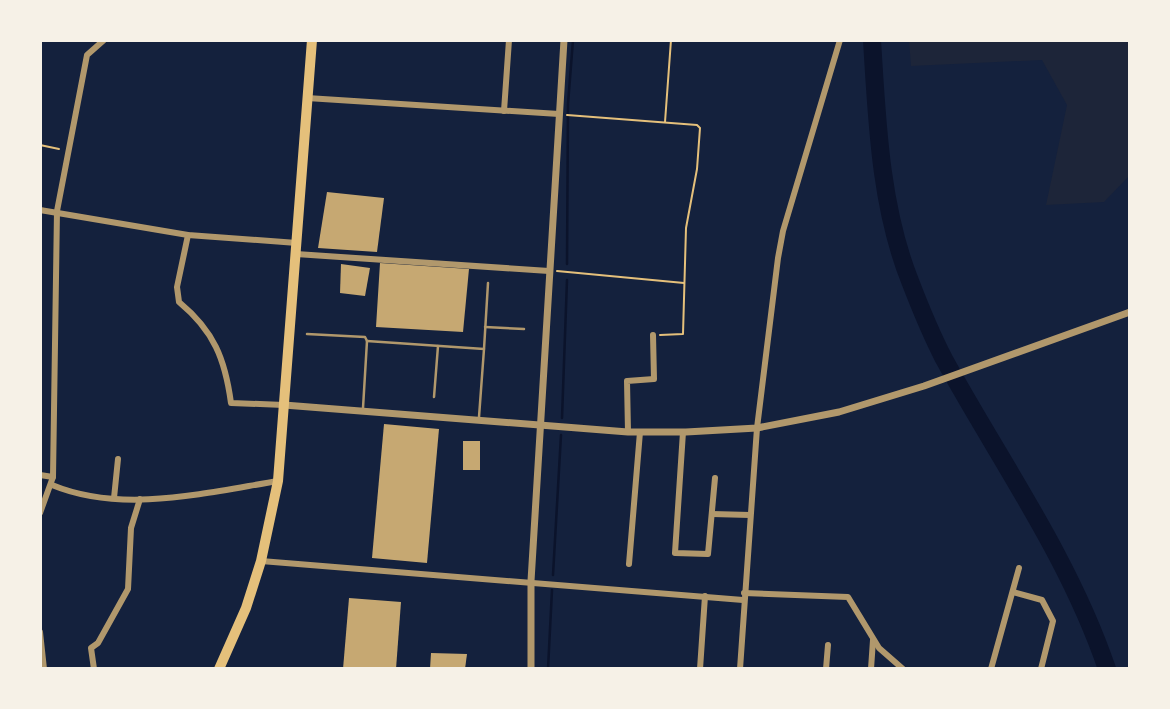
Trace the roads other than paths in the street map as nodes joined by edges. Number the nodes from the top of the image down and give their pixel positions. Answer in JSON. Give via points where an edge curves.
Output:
{"nodes":[{"id":1,"x":104,"y":40,"type":"edge"},
{"id":2,"x":312,"y":40,"type":"edge"},
{"id":3,"x":509,"y":40,"type":"edge"},
{"id":4,"x":564,"y":40,"type":"edge"},
{"id":5,"x":840,"y":40,"type":"edge"},
{"id":6,"x":307,"y":98,"type":"junction"},
{"id":7,"x":504,"y":111,"type":"junction"},
{"id":8,"x":561,"y":115,"type":"junction"},
{"id":9,"x":40,"y":210,"type":"edge"},
{"id":10,"x":57,"y":211,"type":"junction"},
{"id":11,"x":188,"y":235,"type":"junction"},
{"id":12,"x":297,"y":248,"type":"junction"},
{"id":13,"x":549,"y":271,"type":"junction"},
{"id":14,"x":488,"y":283,"type":"dead end"},
{"id":15,"x":1130,"y":312,"type":"edge"},
{"id":16,"x":485,"y":327,"type":"junction"},
{"id":17,"x":524,"y":329,"type":"dead end"},
{"id":18,"x":307,"y":334,"type":"dead end"},
{"id":19,"x":653,"y":335,"type":"road end"},
{"id":20,"x":368,"y":341,"type":"junction"},
{"id":21,"x":438,"y":346,"type":"junction"},
{"id":22,"x":484,"y":349,"type":"junction"},
{"id":23,"x":434,"y":397,"type":"dead end"},
{"id":24,"x":284,"y":405,"type":"junction"},
{"id":25,"x":363,"y":411,"type":"junction"},
{"id":26,"x":479,"y":420,"type":"junction"},
{"id":27,"x":539,"y":425,"type":"junction"},
{"id":28,"x":757,"y":428,"type":"junction"},
{"id":29,"x":628,"y":432,"type":"junction"},
{"id":30,"x":640,"y":432,"type":"junction"},
{"id":31,"x":683,"y":432,"type":"junction"},
{"id":32,"x":118,"y":458,"type":"dead end"},
{"id":33,"x":40,"y":475,"type":"edge"},
{"id":34,"x":715,"y":478,"type":"dead end"},
{"id":35,"x":52,"y":481,"type":"junction"},
{"id":36,"x":278,"y":481,"type":"junction"},
{"id":37,"x":114,"y":498,"type":"junction"},
{"id":38,"x":141,"y":499,"type":"junction"},
{"id":39,"x":40,"y":513,"type":"edge"},
{"id":40,"x":712,"y":514,"type":"junction"},
{"id":41,"x":750,"y":515,"type":"junction"},
{"id":42,"x":261,"y":561,"type":"junction"},
{"id":43,"x":629,"y":564,"type":"dead end"},
{"id":44,"x":1019,"y":568,"type":"dead end"},
{"id":45,"x":531,"y":581,"type":"junction"},
{"id":46,"x":1013,"y":592,"type":"junction"},
{"id":47,"x":705,"y":596,"type":"junction"},
{"id":48,"x":744,"y":597,"type":"junction"},
{"id":49,"x":40,"y":632,"type":"edge"},
{"id":50,"x":873,"y":640,"type":"junction"},
{"id":51,"x":828,"y":646,"type":"dead end"},
{"id":52,"x":44,"y":669,"type":"edge"},
{"id":53,"x":94,"y":669,"type":"edge"},
{"id":54,"x":219,"y":669,"type":"edge"},
{"id":55,"x":531,"y":669,"type":"edge"},
{"id":56,"x":700,"y":669,"type":"edge"},
{"id":57,"x":740,"y":669,"type":"edge"},
{"id":58,"x":826,"y":669,"type":"edge"},
{"id":59,"x":871,"y":669,"type":"edge"},
{"id":60,"x":903,"y":669,"type":"edge"},
{"id":61,"x":991,"y":669,"type":"edge"},
{"id":62,"x":1041,"y":669,"type":"edge"}],
"edges":[{"from":1,"to":10,"type":"street","via":[[87,55]]},
{"from":2,"to":6,"type":"main road"},
{"from":3,"to":7,"type":"street"},
{"from":4,"to":8,"type":"street"},
{"from":5,"to":28,"type":"street","via":[[783,231]]},
{"from":6,"to":7,"type":"street"},
{"from":6,"to":12,"type":"main road"},
{"from":7,"to":8,"type":"street"},
{"from":8,"to":13,"type":"street"},
{"from":9,"to":10,"type":"street"},
{"from":10,"to":11,"type":"street"},
{"from":10,"to":35,"type":"street"},
{"from":11,"to":12,"type":"street"},
{"from":11,"to":24,"type":"street","via":[[177,287],[179,302],[199,319],[224,362],[231,403]]},
{"from":12,"to":13,"type":"street"},
{"from":12,"to":24,"type":"main road"},
{"from":13,"to":27,"type":"street"},
{"from":14,"to":16,"type":"lane"},
{"from":15,"to":28,"type":"street","via":[[925,386],[839,412]]},
{"from":16,"to":17,"type":"lane"},
{"from":16,"to":22,"type":"lane"},
{"from":18,"to":20,"type":"lane","via":[[365,337]]},
{"from":19,"to":29,"type":"street","via":[[654,379],[627,381]]},
{"from":20,"to":21,"type":"lane"},
{"from":20,"to":25,"type":"lane"},
{"from":21,"to":22,"type":"lane"},
{"from":21,"to":23,"type":"lane"},
{"from":22,"to":26,"type":"lane"},
{"from":24,"to":25,"type":"street"},
{"from":24,"to":36,"type":"main road"},
{"from":25,"to":26,"type":"street"},
{"from":26,"to":27,"type":"street"},
{"from":27,"to":29,"type":"street"},
{"from":27,"to":45,"type":"street"},
{"from":28,"to":31,"type":"street"},
{"from":28,"to":41,"type":"street"},
{"from":29,"to":30,"type":"street"},
{"from":30,"to":31,"type":"street"},
{"from":30,"to":43,"type":"street"},
{"from":31,"to":40,"type":"street","via":[[675,552],[708,554]]},
{"from":32,"to":37,"type":"street"},
{"from":33,"to":35,"type":"street"},
{"from":34,"to":40,"type":"street"},
{"from":35,"to":37,"type":"street","via":[[66,491]]},
{"from":35,"to":39,"type":"street"},
{"from":36,"to":38,"type":"street"},
{"from":36,"to":42,"type":"main road"},
{"from":37,"to":38,"type":"street"},
{"from":38,"to":53,"type":"street","via":[[131,527],[128,589],[91,648]]},
{"from":40,"to":41,"type":"street"},
{"from":41,"to":48,"type":"street"},
{"from":42,"to":45,"type":"street"},
{"from":42,"to":54,"type":"main road"},
{"from":44,"to":46,"type":"street"},
{"from":45,"to":47,"type":"street"},
{"from":45,"to":55,"type":"street"},
{"from":46,"to":61,"type":"street"},
{"from":46,"to":62,"type":"street","via":[[1042,600],[1053,621]]},
{"from":47,"to":48,"type":"street"},
{"from":47,"to":56,"type":"street"},
{"from":48,"to":50,"type":"street","via":[[848,597]]},
{"from":48,"to":57,"type":"street"},
{"from":49,"to":52,"type":"street"},
{"from":50,"to":59,"type":"street"},
{"from":50,"to":60,"type":"street"},
{"from":51,"to":58,"type":"street"}]}
